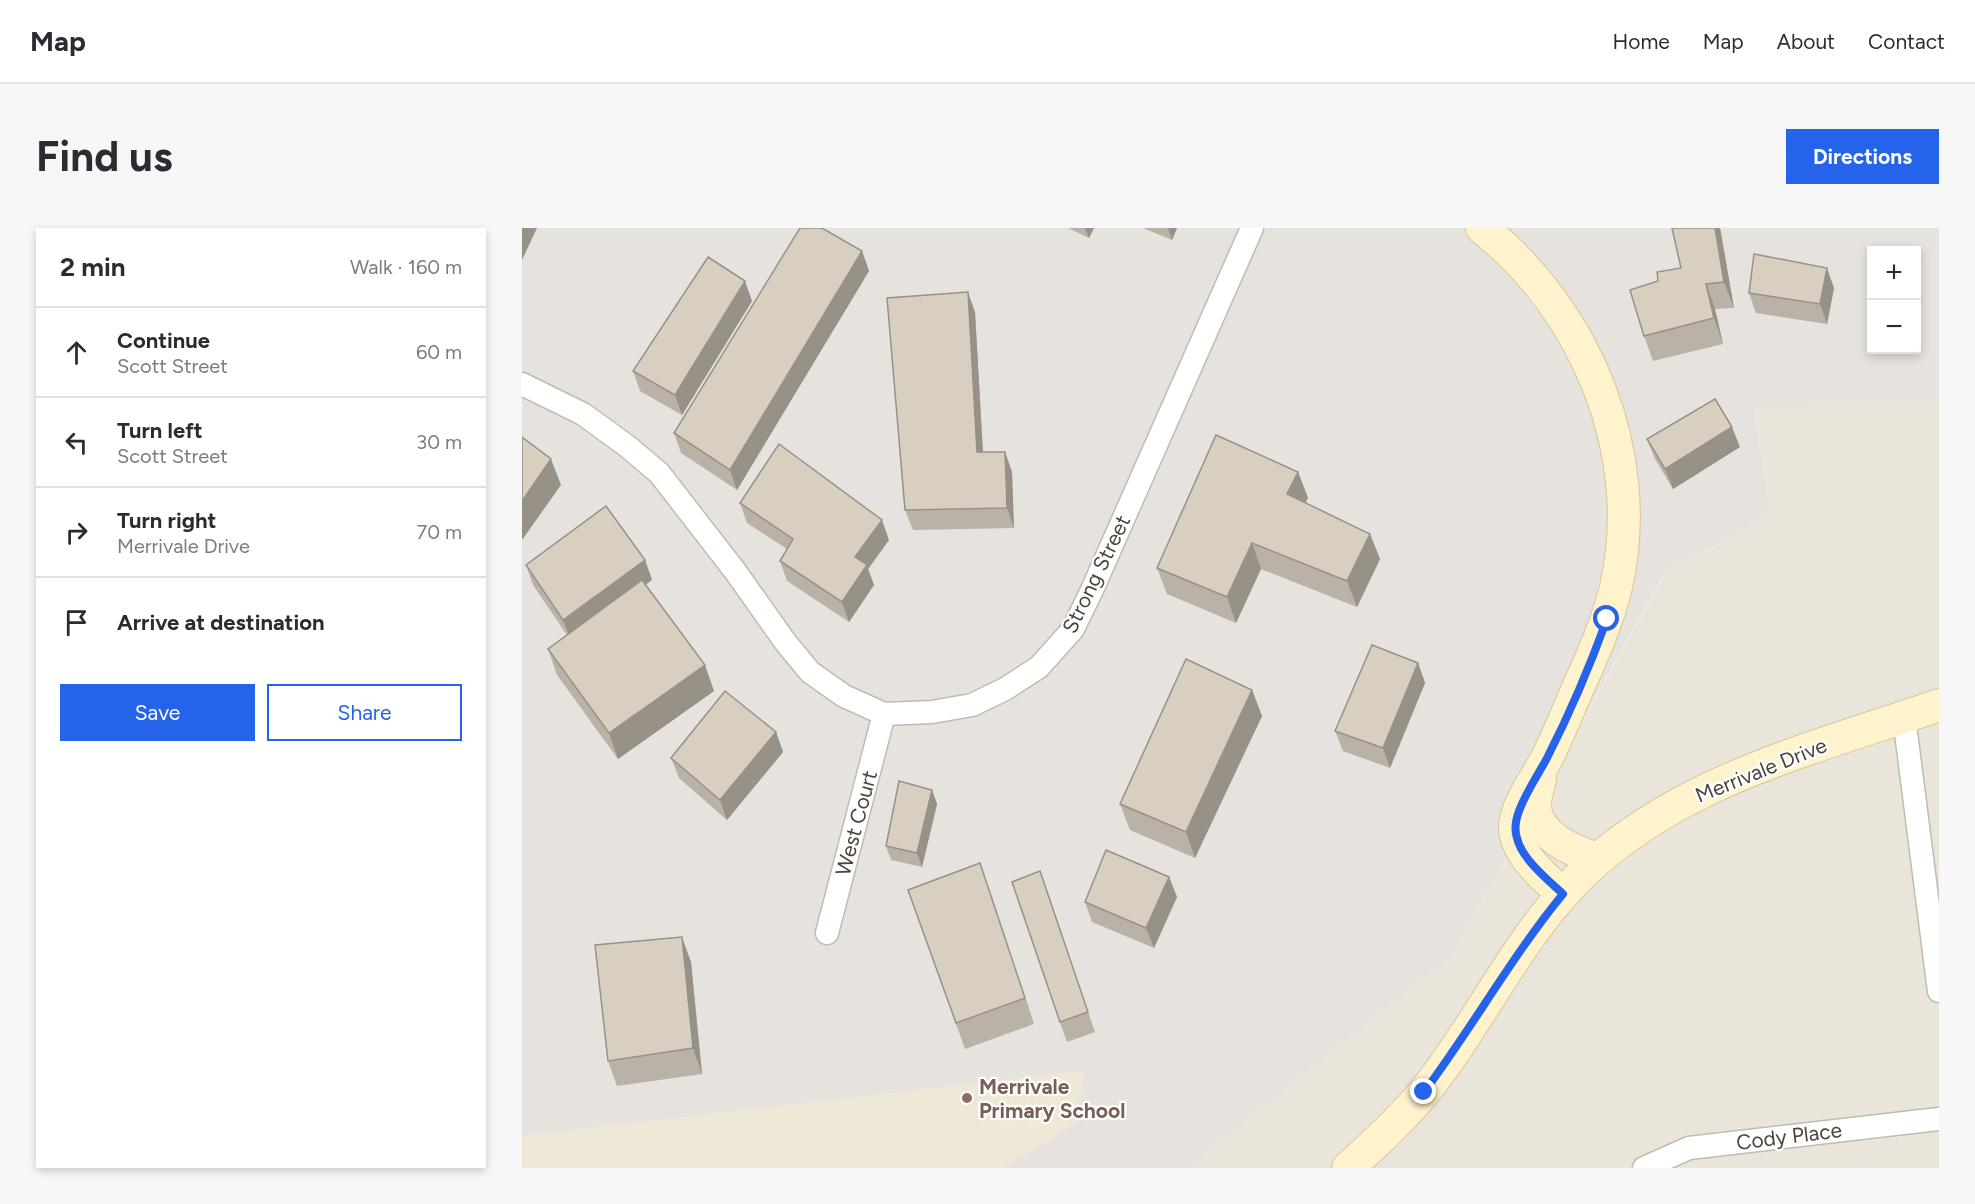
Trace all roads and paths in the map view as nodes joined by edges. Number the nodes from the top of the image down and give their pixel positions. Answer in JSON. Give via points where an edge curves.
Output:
{"nodes":[{"id":1,"x":1252,"y":228,"type":"edge"},
{"id":2,"x":1482,"y":228,"type":"edge"},
{"id":3,"x":522,"y":384,"type":"edge"},
{"id":4,"x":1939,"y":705,"type":"edge"},
{"id":5,"x":884,"y":714,"type":"junction"},
{"id":6,"x":1904,"y":717,"type":"junction"},
{"id":7,"x":1548,"y":756,"type":"junction"},
{"id":8,"x":1599,"y":859,"type":"junction"},
{"id":9,"x":1563,"y":894,"type":"junction"},
{"id":10,"x":827,"y":933,"type":"dead end"},
{"id":11,"x":1939,"y":992,"type":"edge"},
{"id":12,"x":1939,"y":1119,"type":"edge"},
{"id":13,"x":1348,"y":1168,"type":"edge"},
{"id":14,"x":1644,"y":1168,"type":"edge"}],
"edges":[{"from":1,"to":5,"type":"street","name":"Strong Street","via":[[1073,629],[1039,668],[972,705]]},
{"from":2,"to":7,"type":"street","via":[[1529,272],[1575,336],[1603,396],[1620,472],[1622,549],[1616,586],[1597,646]]},
{"from":3,"to":5,"type":"street","name":"Strong Street","via":[[583,414],[659,473],[810,672],[843,696]]},
{"from":4,"to":6,"type":"street","name":"Merrivale Drive"},
{"from":5,"to":10,"type":"street","name":"West Court"},
{"from":6,"to":8,"type":"street","name":"Merrivale Drive","via":[[1748,770],[1659,814]]},
{"from":6,"to":11,"type":"street"},
{"from":7,"to":8,"type":"street","via":[[1536,793],[1539,820],[1557,840]]},
{"from":7,"to":9,"type":"street","via":[[1520,807],[1516,837],[1538,870]]},
{"from":8,"to":9,"type":"street","name":"Merrivale Drive"},
{"from":9,"to":13,"type":"street","name":"Merrivale Drive","via":[[1424,1092]]},
{"from":12,"to":14,"type":"street","name":"Cody Place","via":[[1689,1148]]}]}
